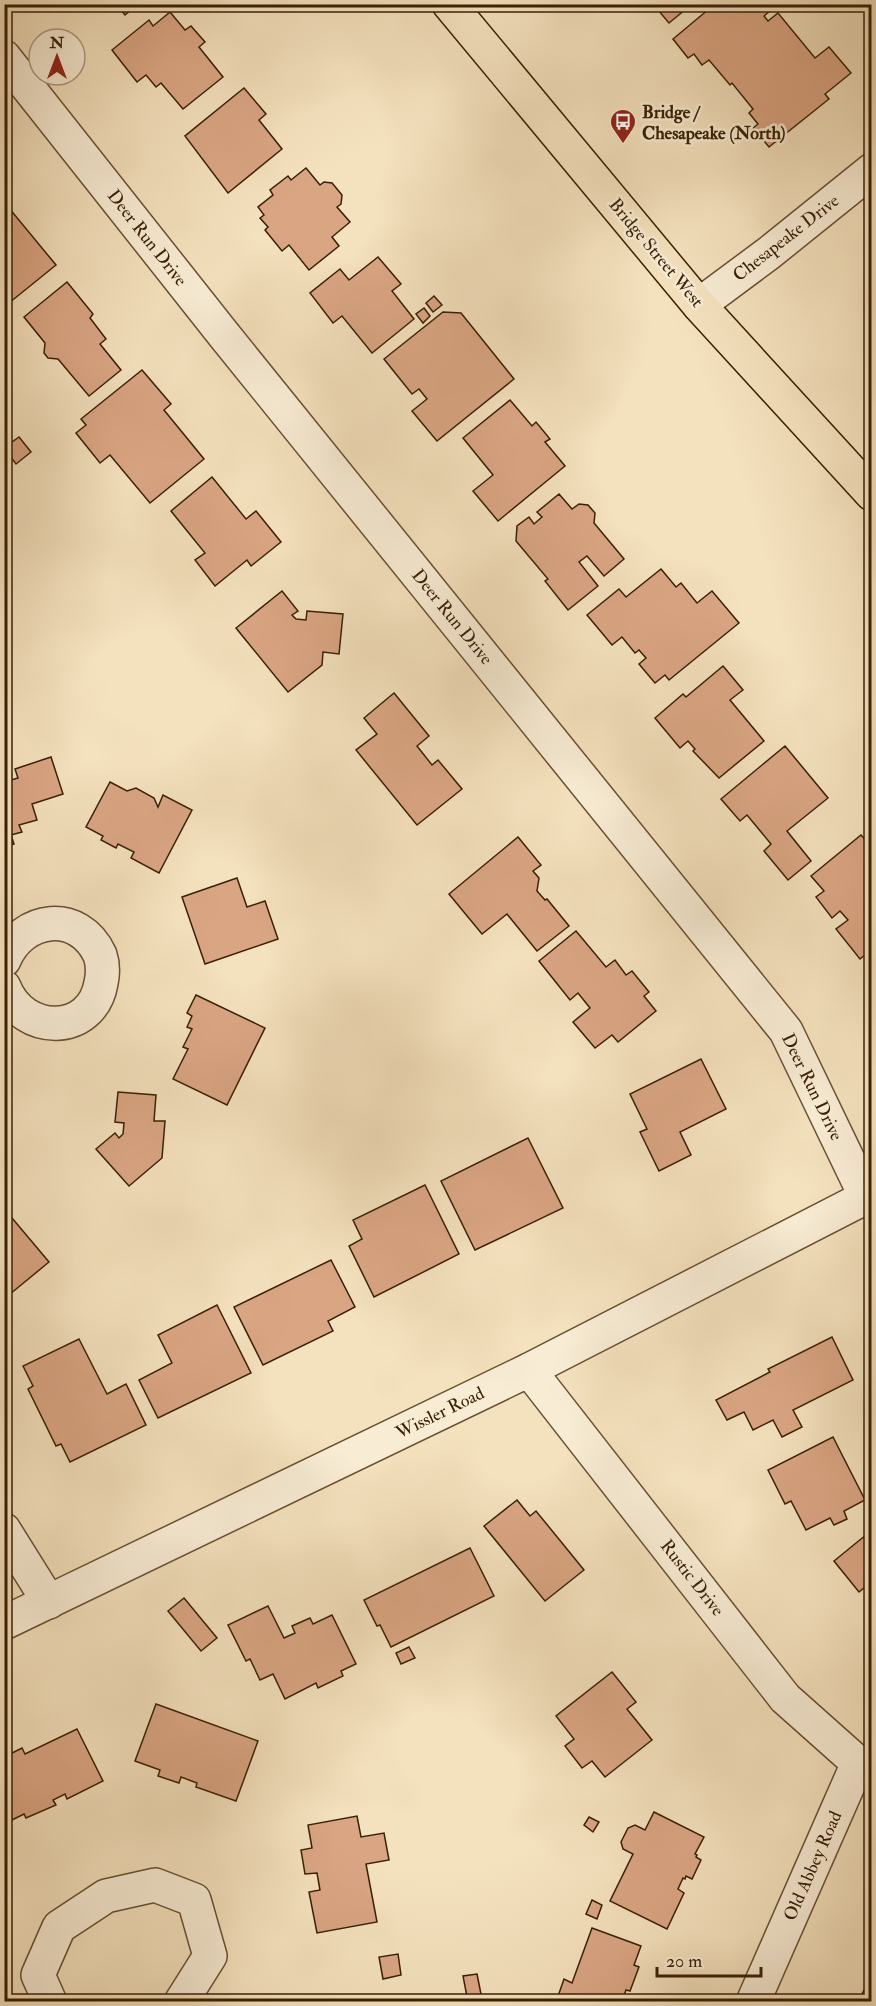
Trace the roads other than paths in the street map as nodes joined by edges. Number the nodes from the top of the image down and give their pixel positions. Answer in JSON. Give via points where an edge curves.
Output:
{"nodes":[{"id":1,"x":449,"y":4,"type":"edge"},
{"id":2,"x":4,"y":57,"type":"edge"},
{"id":3,"x":872,"y":170,"type":"edge"},
{"id":4,"x":699,"y":305,"type":"junction"},
{"id":5,"x":872,"y":494,"type":"edge"},
{"id":6,"x":4,"y":960,"type":"edge"},
{"id":7,"x":9,"y":1006,"type":"edge"},
{"id":8,"x":869,"y":1196,"type":"edge"},
{"id":9,"x":529,"y":1370,"type":"junction"},
{"id":10,"x":4,"y":1530,"type":"edge"},
{"id":11,"x":49,"y":1602,"type":"junction"},
{"id":12,"x":4,"y":1623,"type":"edge"},
{"id":13,"x":865,"y":1766,"type":"edge"},
{"id":14,"x":50,"y":2001,"type":"edge"},
{"id":15,"x":181,"y":2001,"type":"edge"},
{"id":16,"x":753,"y":2001,"type":"edge"}],
"edges":[{"from":1,"to":4,"type":"main road","name":"Bridge Street West"},
{"from":2,"to":8,"type":"street","name":"Deer Run Drive","via":[[786,1031]]},
{"from":3,"to":4,"type":"street","name":"Chesapeake Drive"},
{"from":4,"to":5,"type":"main road","name":"Bridge Street West"},
{"from":6,"to":7,"type":"street","via":[[21,934],[54,923],[85,935],[100,956],[103,973],[100,990],[90,1007],[76,1018],[50,1024],[33,1020]]},
{"from":8,"to":9,"type":"street","name":"Wissler Road"},
{"from":9,"to":11,"type":"street","name":"Wissler Road"},
{"from":9,"to":13,"type":"street","name":"Rustic Drive","via":[[785,1698]]},
{"from":10,"to":11,"type":"street"},
{"from":11,"to":12,"type":"street","name":"Wissler Road"},
{"from":13,"to":16,"type":"street","name":"Old Abbey Road"},
{"from":14,"to":15,"type":"street","via":[[38,1975],[59,1927],[106,1896],[155,1885],[194,1900],[210,1956]]}]}
